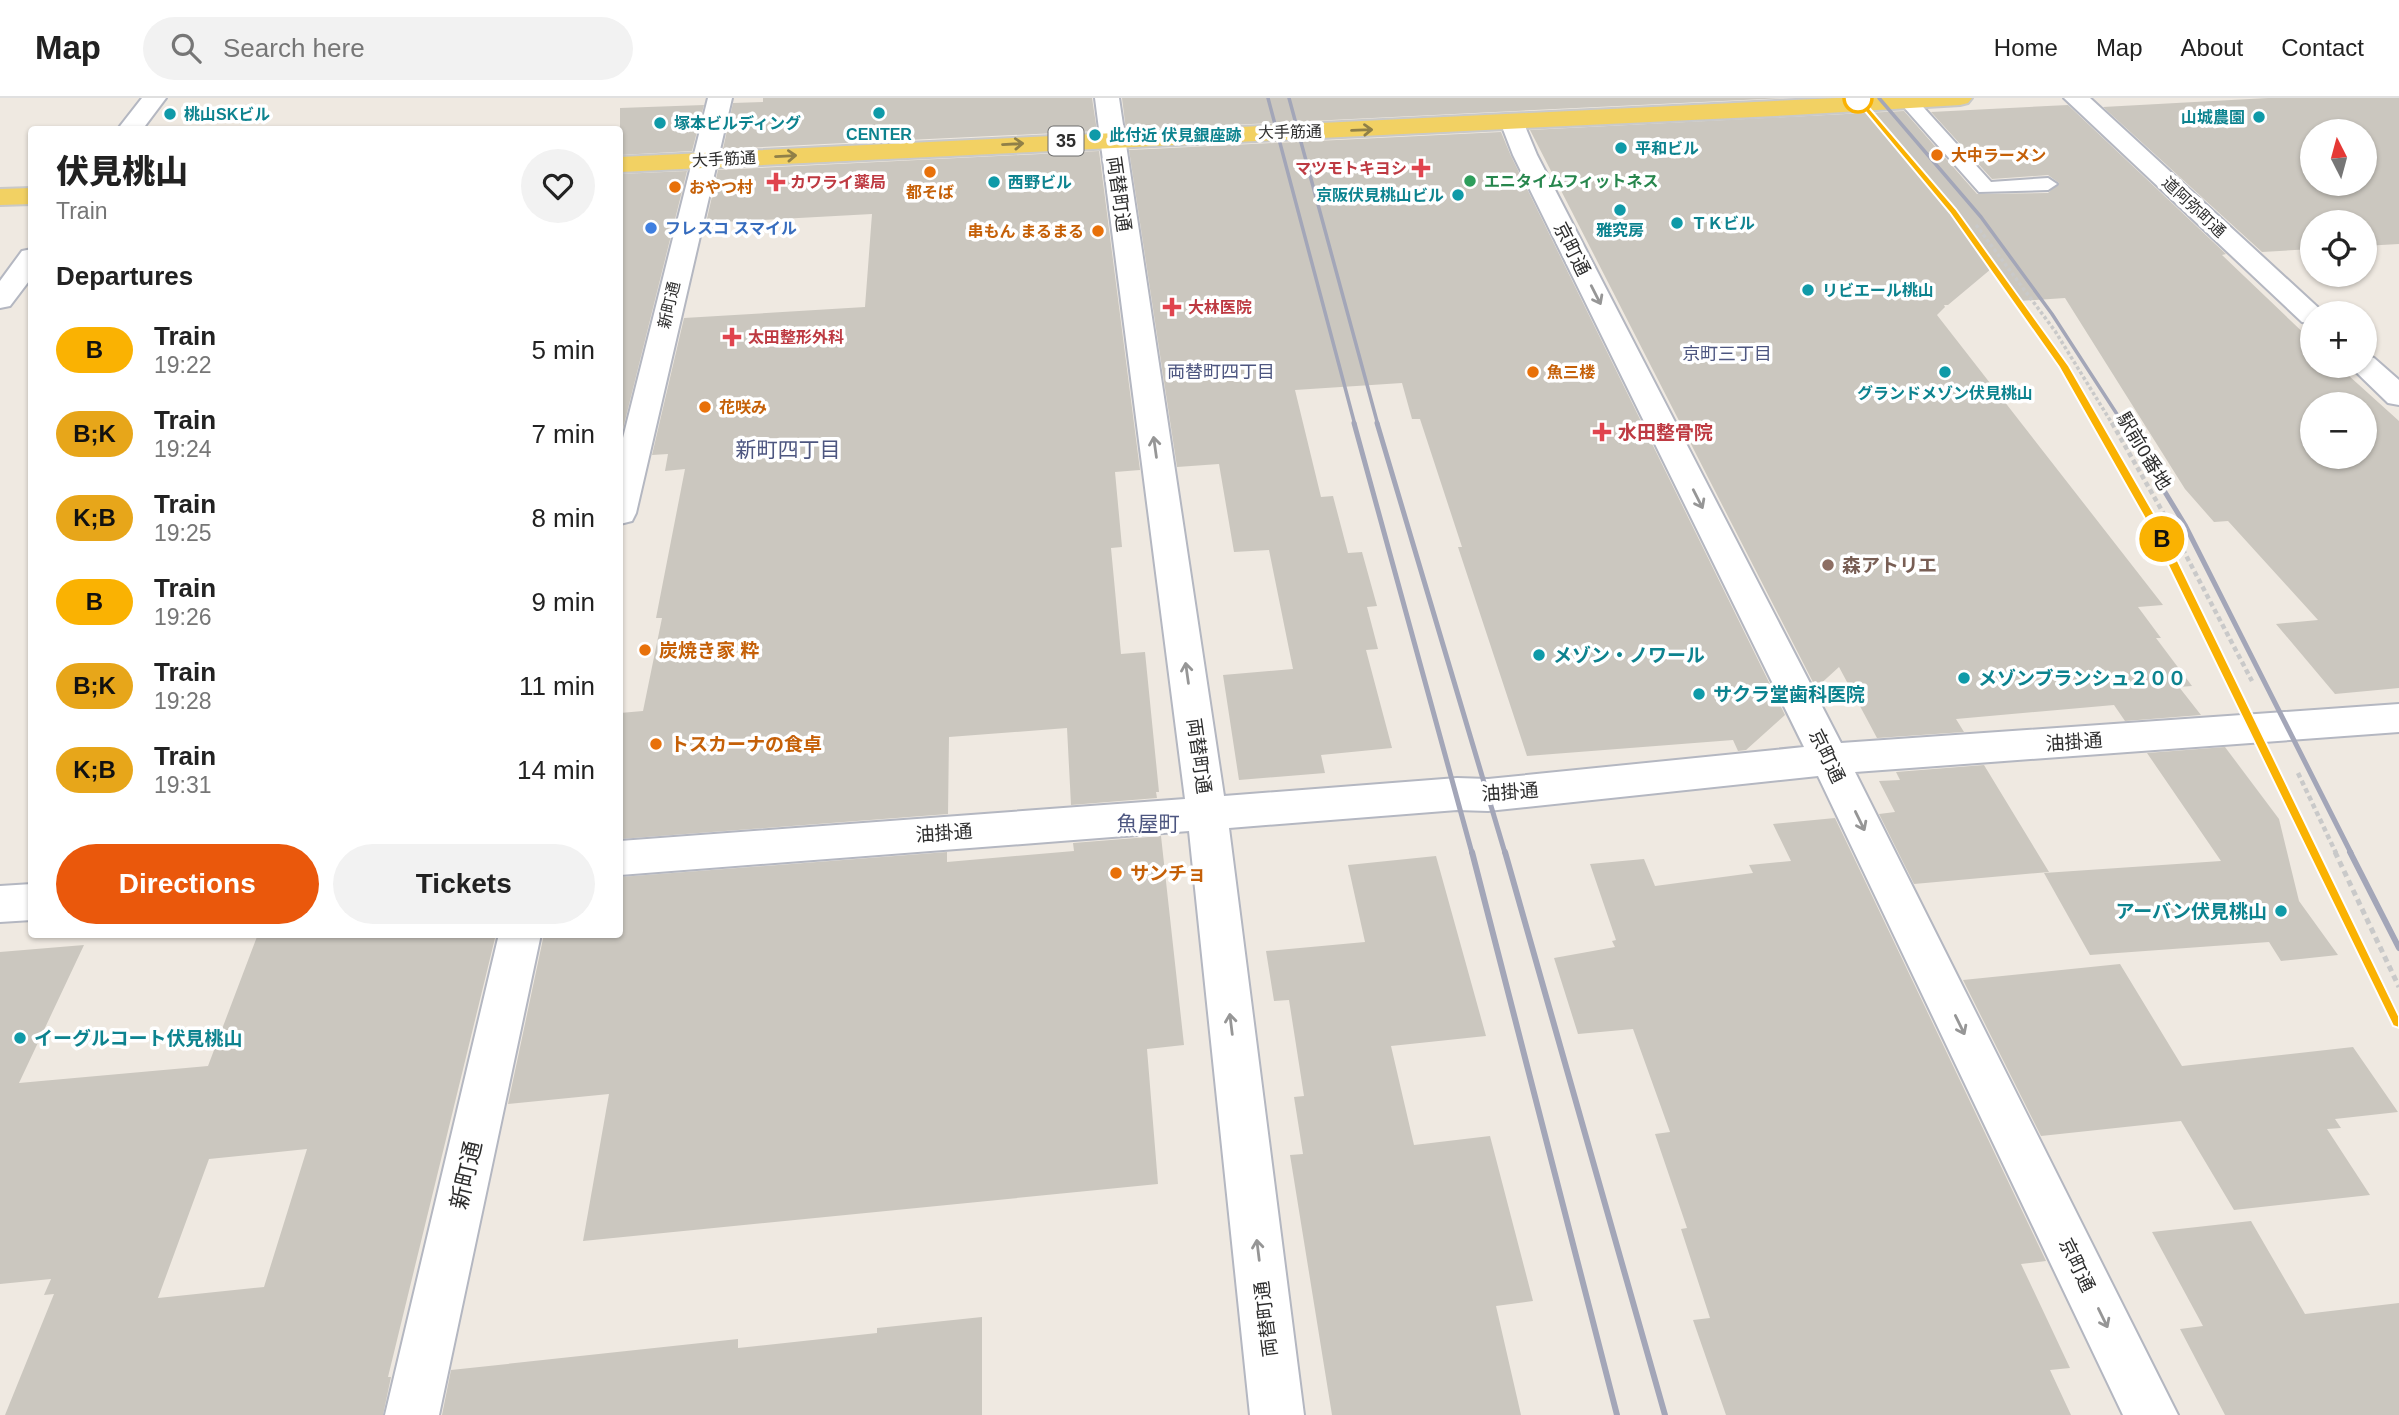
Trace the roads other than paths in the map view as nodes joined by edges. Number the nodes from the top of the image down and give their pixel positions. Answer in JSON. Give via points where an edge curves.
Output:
{"nodes":[{"id":1,"x":154,"y":98,"type":"edge"},
{"id":2,"x":720,"y":98,"type":"edge"},
{"id":3,"x":1107,"y":98,"type":"edge"},
{"id":4,"x":1961,"y":98,"type":"edge"},
{"id":5,"x":2076,"y":98,"type":"edge"},
{"id":6,"x":1908,"y":101,"type":"junction"},
{"id":7,"x":1506,"y":111,"type":"edge"},
{"id":8,"x":132,"y":126,"type":"edge"},
{"id":9,"x":1112,"y":139,"type":"junction"},
{"id":10,"x":703,"y":160,"type":"junction"},
{"id":11,"x":623,"y":165,"type":"edge"},
{"id":12,"x":2048,"y":184,"type":"dead end"},
{"id":13,"x":28,"y":196,"type":"edge"},
{"id":14,"x":0,"y":197,"type":"edge"},
{"id":15,"x":28,"y":262,"type":"edge"},
{"id":16,"x":0,"y":300,"type":"edge"},
{"id":17,"x":2300,"y":305,"type":"edge"},
{"id":18,"x":2377,"y":376,"type":"edge"},
{"id":19,"x":2399,"y":396,"type":"edge"},
{"id":20,"x":623,"y":500,"type":"edge"},
{"id":21,"x":2399,"y":718,"type":"edge"},
{"id":22,"x":1830,"y":760,"type":"junction"},
{"id":23,"x":1207,"y":813,"type":"junction"},
{"id":24,"x":623,"y":858,"type":"edge"},
{"id":25,"x":28,"y":902,"type":"edge"},
{"id":26,"x":0,"y":904,"type":"edge"},
{"id":27,"x":519,"y":938,"type":"edge"},
{"id":28,"x":412,"y":1415,"type":"edge"},
{"id":29,"x":1277,"y":1415,"type":"edge"},
{"id":30,"x":2151,"y":1415,"type":"edge"}],
"edges":[{"from":1,"to":8,"type":"street"},
{"from":2,"to":10,"type":"street","name":"新町通"},
{"from":3,"to":9,"type":"street","name":"両替町通"},
{"from":4,"to":6,"type":"main road","name":"大手筋通"},
{"from":5,"to":17,"type":"street","name":"道阿弥町通"},
{"from":6,"to":7,"type":"main road","name":"大手筋通"},
{"from":6,"to":12,"type":"lane","via":[[1986,188]]},
{"from":9,"to":7,"type":"main road","name":"大手筋通","number":"35","one_way":true},
{"from":7,"to":22,"type":"street","name":"京町通","one_way":true},
{"from":10,"to":9,"type":"main road","name":"大手筋通","number":"35","one_way":true},
{"from":23,"to":9,"type":"street","name":"両替町通","one_way":true},
{"from":10,"to":11,"type":"main road","name":"大手筋通","number":"35"},
{"from":10,"to":20,"type":"street","name":"新町通"},
{"from":13,"to":14,"type":"main road"},
{"from":15,"to":16,"type":"street"},
{"from":18,"to":19,"type":"street"},
{"from":21,"to":22,"type":"street","name":"油掛通"},
{"from":22,"to":23,"type":"street","name":"油掛通","via":[[1488,795]]},
{"from":22,"to":30,"type":"street","name":"京町通","one_way":true},
{"from":23,"to":24,"type":"street","name":"油掛通"},
{"from":29,"to":23,"type":"street","name":"両替町通","one_way":true},
{"from":25,"to":26,"type":"street"},
{"from":27,"to":28,"type":"street","name":"新町通"}]}
